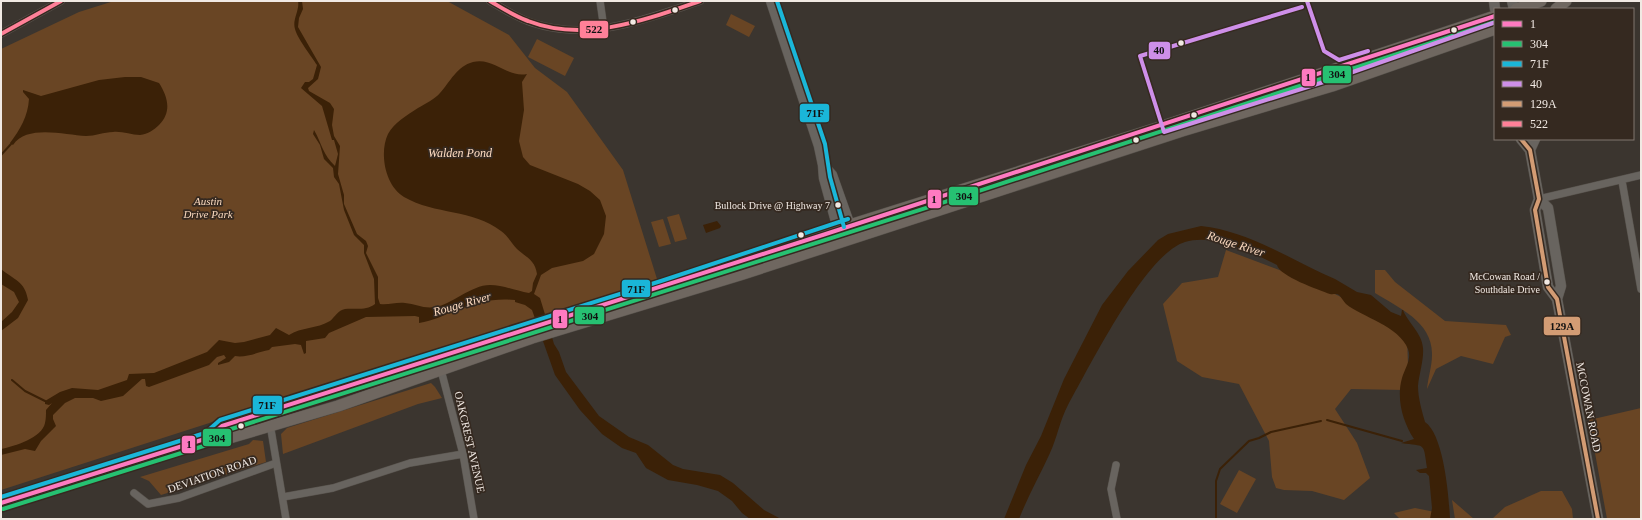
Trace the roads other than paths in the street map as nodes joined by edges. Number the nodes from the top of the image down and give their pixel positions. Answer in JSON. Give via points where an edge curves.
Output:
{"nodes":[{"id":1,"x":61,"y":1,"type":"edge"},
{"id":2,"x":490,"y":1,"type":"edge"},
{"id":3,"x":600,"y":1,"type":"edge"},
{"id":4,"x":700,"y":1,"type":"edge"},
{"id":5,"x":771,"y":1,"type":"edge"},
{"id":6,"x":1541,"y":1,"type":"edge"},
{"id":7,"x":1566,"y":1,"type":"edge"},
{"id":8,"x":1518,"y":8,"type":"edge"},
{"id":9,"x":1557,"y":8,"type":"edge"},
{"id":10,"x":1494,"y":16,"type":"edge"},
{"id":11,"x":604,"y":29,"type":"junction"},
{"id":12,"x":1494,"y":30,"type":"edge"},
{"id":13,"x":1,"y":34,"type":"edge"},
{"id":14,"x":1522,"y":140,"type":"edge"},
{"id":15,"x":1534,"y":140,"type":"edge"},
{"id":16,"x":1530,"y":150,"type":"junction"},
{"id":17,"x":823,"y":165,"type":"junction"},
{"id":18,"x":1641,"y":175,"type":"edge"},
{"id":19,"x":1622,"y":181,"type":"junction"},
{"id":20,"x":1539,"y":199,"type":"junction"},
{"id":21,"x":850,"y":225,"type":"junction"},
{"id":22,"x":838,"y":229,"type":"junction"},
{"id":23,"x":854,"y":237,"type":"junction"},
{"id":24,"x":1641,"y":289,"type":"edge"},
{"id":25,"x":568,"y":322,"type":"junction"},
{"id":26,"x":531,"y":334,"type":"junction"},
{"id":27,"x":441,"y":370,"type":"junction"},
{"id":28,"x":268,"y":412,"type":"junction"},
{"id":29,"x":270,"y":425,"type":"junction"},
{"id":30,"x":208,"y":438,"type":"junction"},
{"id":31,"x":463,"y":454,"type":"junction"},
{"id":32,"x":276,"y":463,"type":"junction"},
{"id":33,"x":1116,"y":465,"type":"dead end"},
{"id":34,"x":134,"y":493,"type":"dead end"},
{"id":35,"x":283,"y":497,"type":"junction"},
{"id":36,"x":1,"y":503,"type":"edge"},
{"id":37,"x":286,"y":519,"type":"edge"},
{"id":38,"x":474,"y":519,"type":"edge"},
{"id":39,"x":1117,"y":519,"type":"edge"},
{"id":40,"x":1598,"y":519,"type":"edge"}],
"edges":[{"from":1,"to":13,"type":"street"},
{"from":2,"to":11,"type":"street","via":[[533,24],[579,31]]},
{"from":3,"to":11,"type":"street"},
{"from":4,"to":11,"type":"street"},
{"from":5,"to":17,"type":"main road"},
{"from":6,"to":8,"type":"main road"},
{"from":7,"to":9,"type":"main road"},
{"from":10,"to":21,"type":"main road","via":[[1157,128]]},
{"from":12,"to":23,"type":"main road","via":[[1332,86]]},
{"from":14,"to":16,"type":"main road","name":"MCCOWAN ROAD"},
{"from":15,"to":16,"type":"main road"},
{"from":16,"to":20,"type":"main road","name":"MCCOWAN ROAD"},
{"from":17,"to":21,"type":"main road","via":[[832,175]]},
{"from":17,"to":22,"type":"main road"},
{"from":18,"to":19,"type":"street"},
{"from":19,"to":20,"type":"street"},
{"from":19,"to":24,"type":"street"},
{"from":20,"to":40,"type":"main road","name":"MCCOWAN ROAD","via":[[1535,210],[1548,287],[1557,299]]},
{"from":21,"to":22,"type":"main road"},
{"from":21,"to":23,"type":"main road"},
{"from":22,"to":25,"type":"main road"},
{"from":23,"to":25,"type":"main road","via":[[743,274]]},
{"from":25,"to":26,"type":"main road"},
{"from":26,"to":27,"type":"main road"},
{"from":26,"to":28,"type":"main road"},
{"from":27,"to":29,"type":"main road","via":[[338,406]]},
{"from":27,"to":31,"type":"street","name":"OAKCREST AVENUE"},
{"from":28,"to":29,"type":"street"},
{"from":28,"to":30,"type":"main road","via":[[222,426]]},
{"from":29,"to":30,"type":"main road","via":[[226,440]]},
{"from":29,"to":32,"type":"street"},
{"from":30,"to":36,"type":"main road"},
{"from":31,"to":35,"type":"street","via":[[410,463],[334,488]]},
{"from":31,"to":38,"type":"street","name":"OAKCREST AVENUE"},
{"from":32,"to":34,"type":"street","name":"DEVIATION ROAD","via":[[179,498],[148,504]]},
{"from":32,"to":35,"type":"street"},
{"from":33,"to":39,"type":"street","via":[[1111,489]]},
{"from":35,"to":37,"type":"street"}]}
